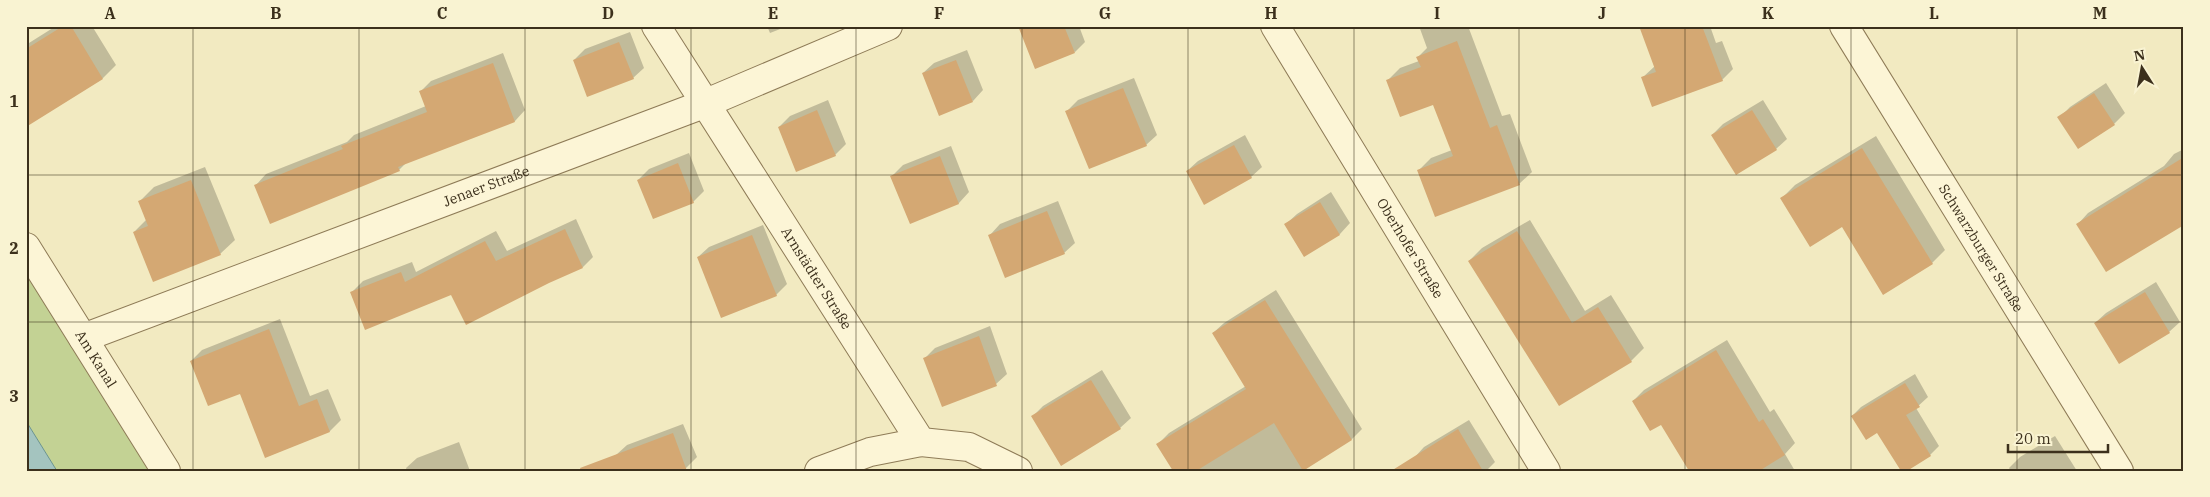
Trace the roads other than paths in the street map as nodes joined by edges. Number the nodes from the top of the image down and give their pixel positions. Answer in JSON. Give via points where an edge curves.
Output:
{"nodes":[{"id":1,"x":656,"y":26,"type":"edge"},
{"id":2,"x":888,"y":26,"type":"edge"},
{"id":3,"x":1275,"y":26,"type":"edge"},
{"id":4,"x":1844,"y":26,"type":"edge"},
{"id":5,"x":704,"y":104,"type":"junction"},
{"id":6,"x":26,"y":247,"type":"edge"},
{"id":7,"x":83,"y":338,"type":"junction"},
{"id":8,"x":921,"y":442,"type":"junction"},
{"id":9,"x":166,"y":471,"type":"edge"},
{"id":10,"x":819,"y":471,"type":"edge"},
{"id":11,"x":1018,"y":471,"type":"edge"},
{"id":12,"x":1546,"y":471,"type":"edge"},
{"id":13,"x":2119,"y":471,"type":"edge"}],
"edges":[{"from":1,"to":5,"type":"street","name":"Arnstädter Straße"},
{"from":2,"to":5,"type":"street","name":"Jenaer Straße"},
{"from":3,"to":12,"type":"street","name":"Oberhofer Straße"},
{"from":4,"to":13,"type":"street","name":"Schwarzburger Straße"},
{"from":5,"to":7,"type":"street","name":"Jenaer Straße"},
{"from":5,"to":8,"type":"street","name":"Arnstädter Straße"},
{"from":6,"to":7,"type":"street","name":"Am Kanal"},
{"from":7,"to":9,"type":"street","name":"Am Kanal"},
{"from":8,"to":10,"type":"street","via":[[870,452]]},
{"from":8,"to":11,"type":"street","via":[[969,447]]}]}
